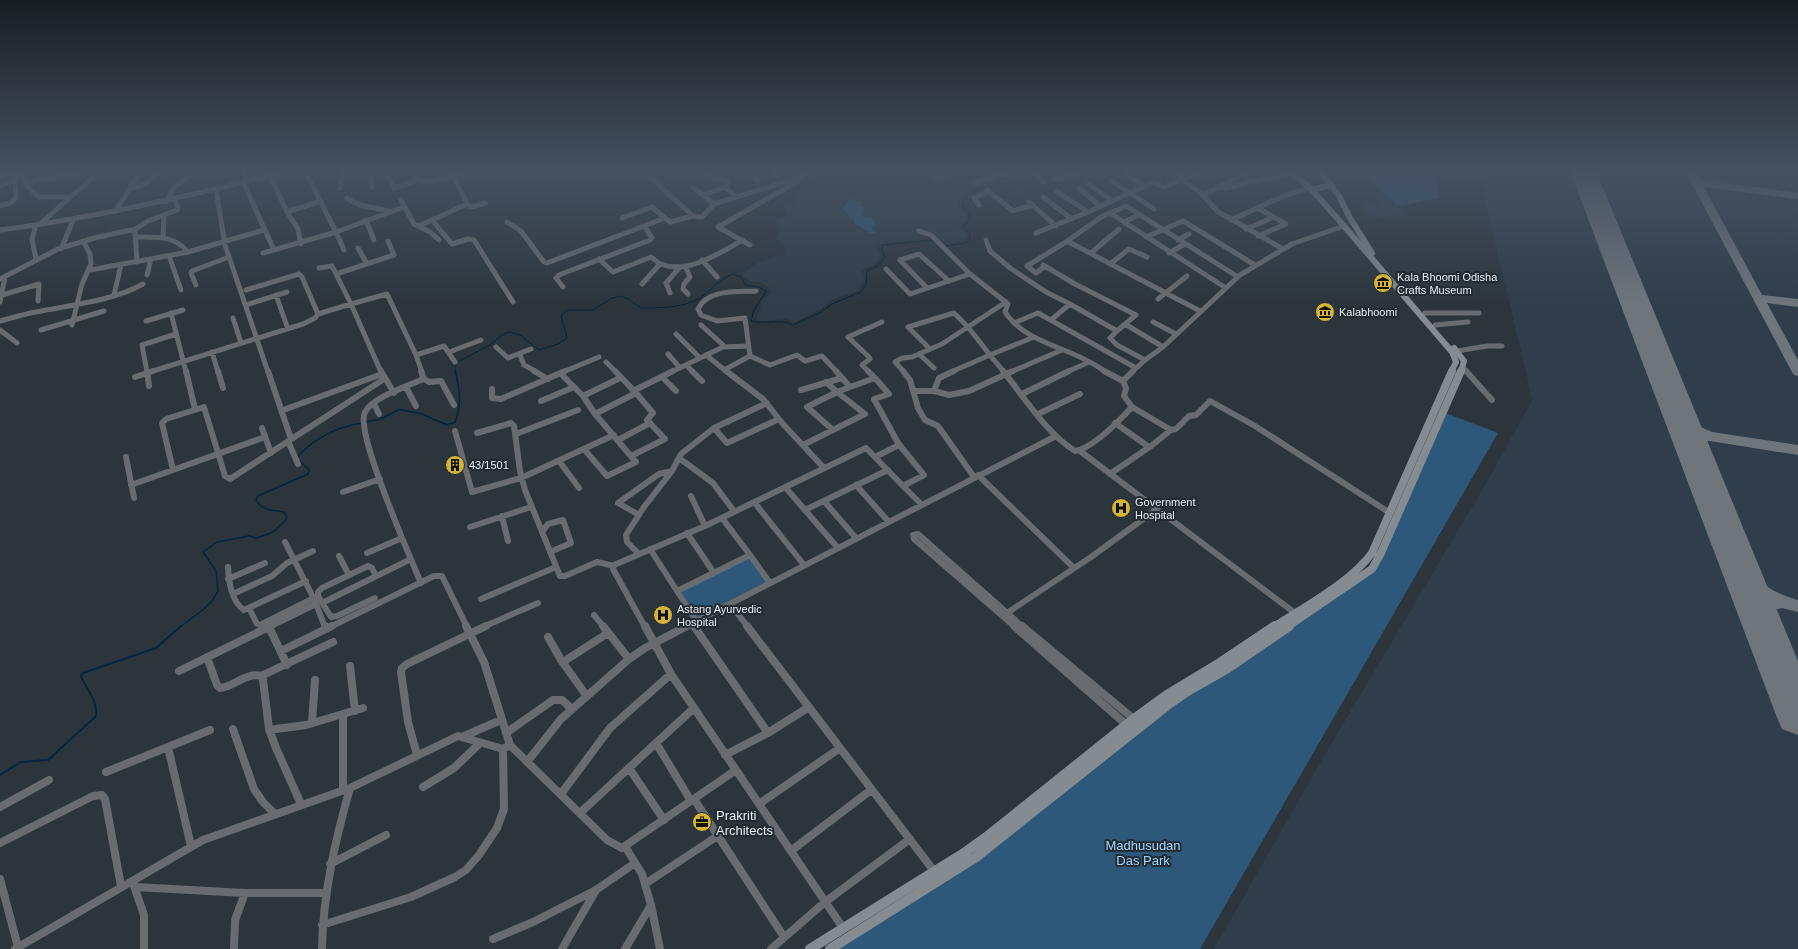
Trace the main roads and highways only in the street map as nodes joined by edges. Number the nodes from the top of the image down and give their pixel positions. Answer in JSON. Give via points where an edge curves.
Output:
{"nodes":[{"id":1,"x":1334,"y":215,"type":"edge"},
{"id":2,"x":1349,"y":215,"type":"edge"},
{"id":3,"x":1275,"y":632,"type":"junction"},
{"id":4,"x":1134,"y":725,"type":"junction"},
{"id":5,"x":810,"y":949,"type":"edge"},
{"id":6,"x":830,"y":949,"type":"edge"}],
"edges":[{"from":1,"to":3,"type":"main road","via":[[1452,352],[1456,362],[1372,553],[1364,564],[1295,613]]},
{"from":2,"to":3,"type":"main road","via":[[1370,250],[1457,351],[1464,361],[1463,368],[1372,568]]},
{"from":3,"to":4,"type":"main road","via":[[1167,695]]},
{"from":4,"to":5,"type":"main road","via":[[989,835]]},
{"from":4,"to":6,"type":"main road","via":[[976,857]]}]}
